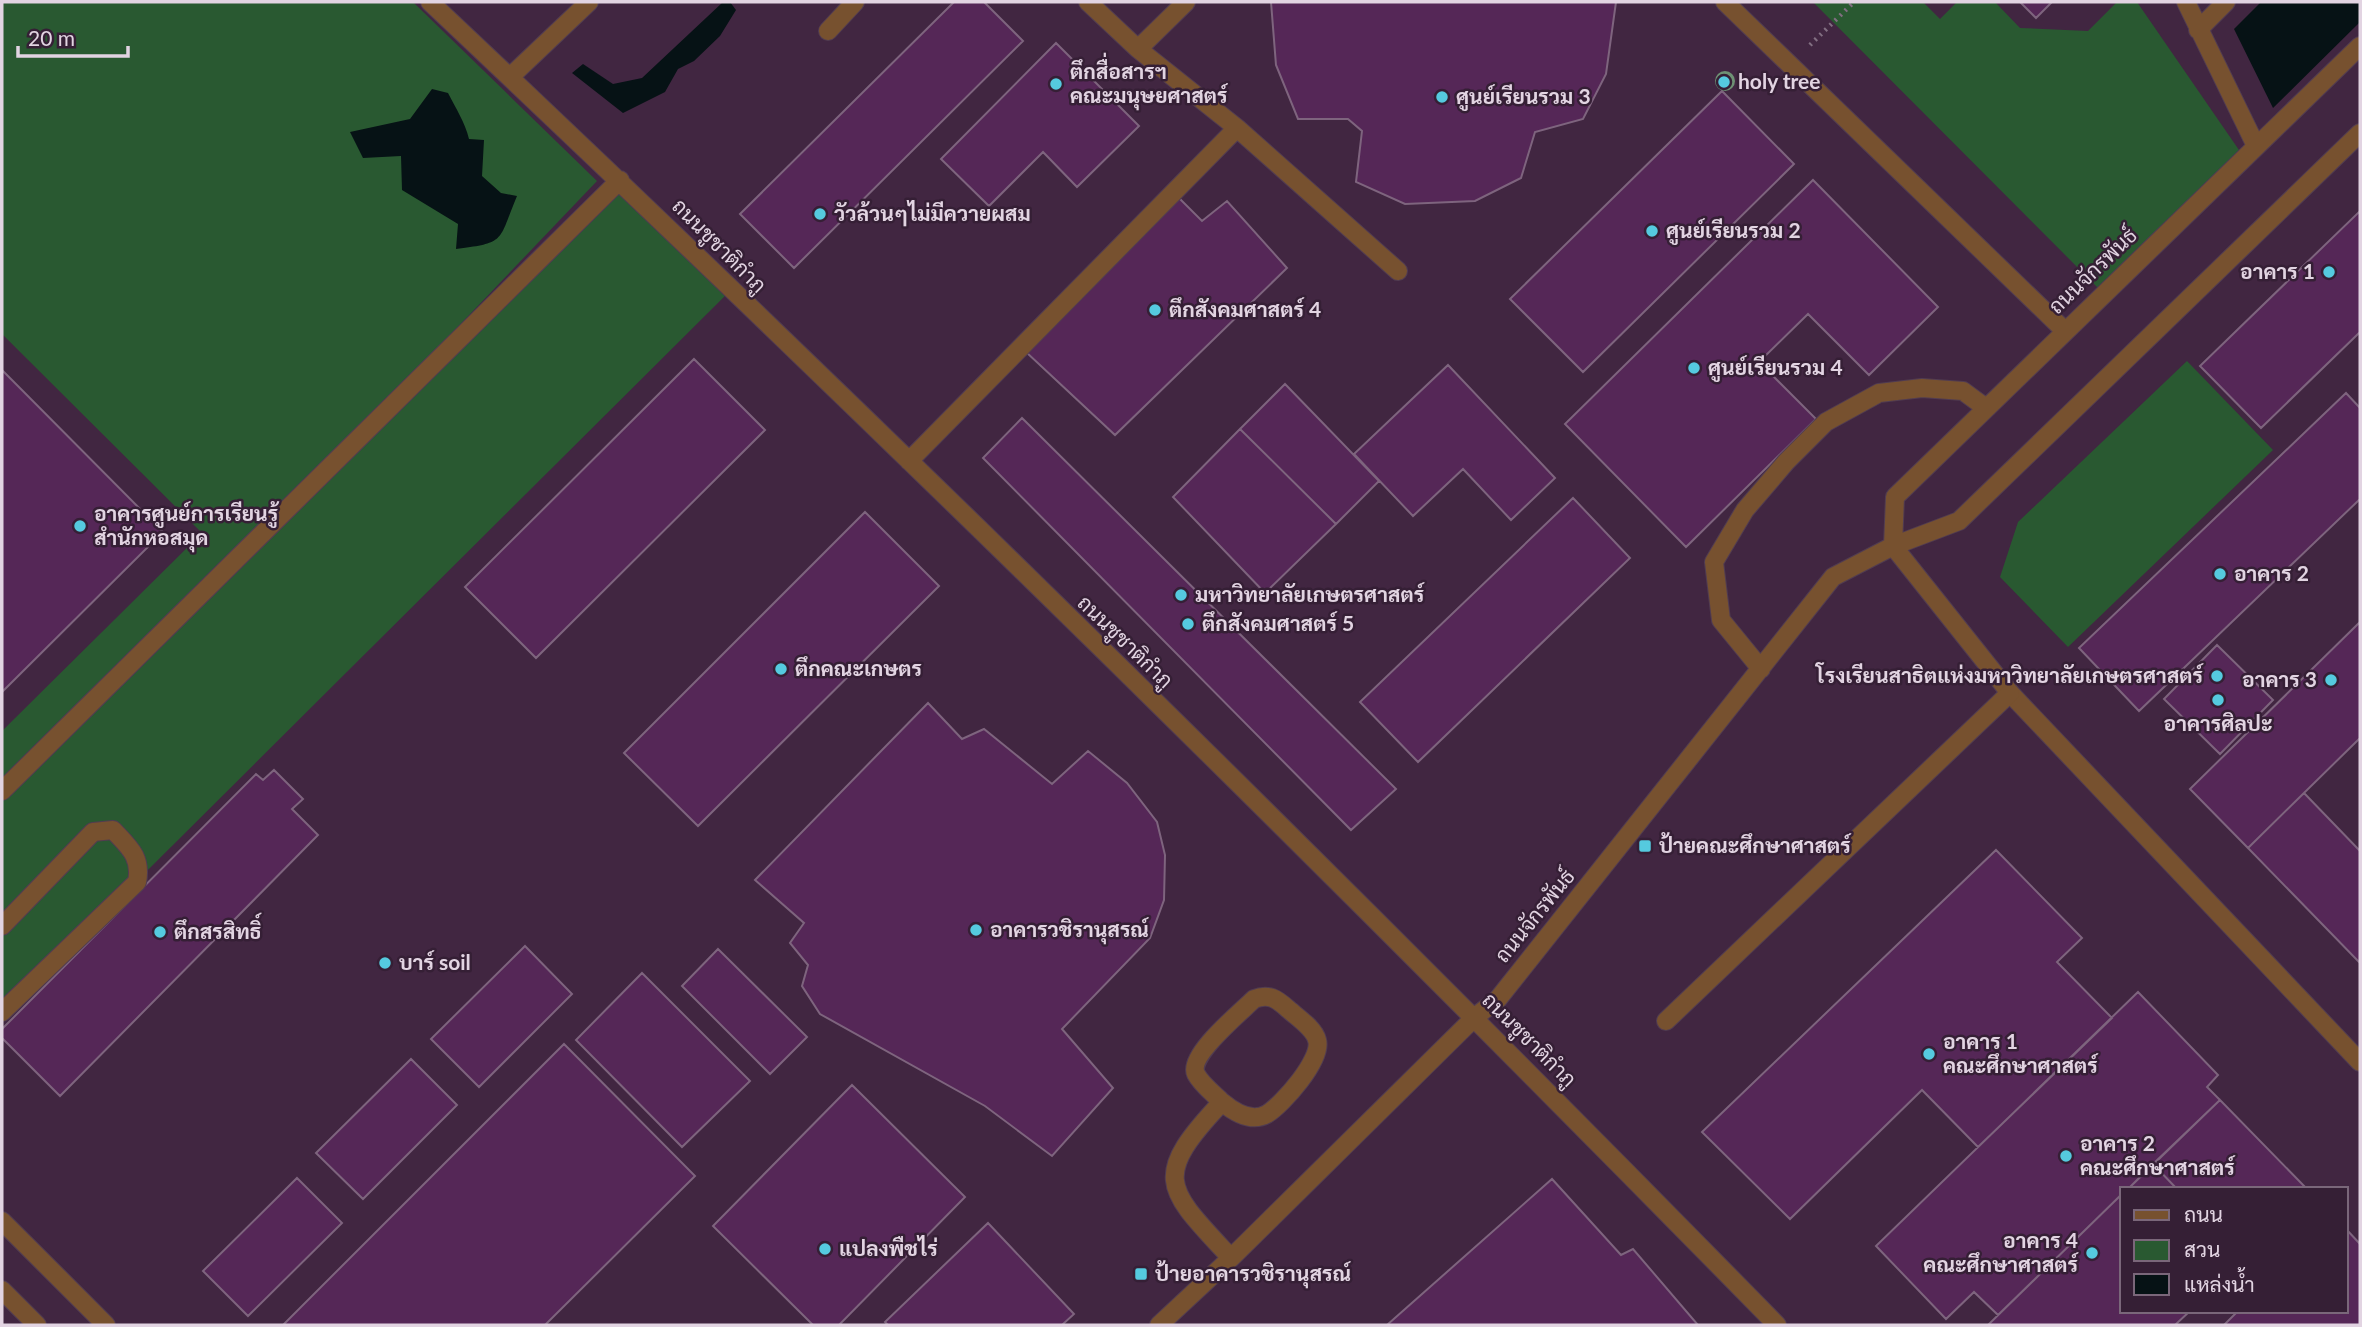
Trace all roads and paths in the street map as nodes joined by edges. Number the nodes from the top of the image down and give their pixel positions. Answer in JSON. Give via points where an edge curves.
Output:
{"nodes":[{"id":1,"x":430,"y":2,"type":"edge"},
{"id":2,"x":587,"y":2,"type":"edge"},
{"id":3,"x":855,"y":2,"type":"edge"},
{"id":4,"x":1088,"y":2,"type":"edge"},
{"id":5,"x":1186,"y":2,"type":"edge"},
{"id":6,"x":1725,"y":2,"type":"edge"},
{"id":7,"x":1854,"y":2,"type":"edge"},
{"id":8,"x":2186,"y":2,"type":"edge"},
{"id":9,"x":2226,"y":2,"type":"edge"},
{"id":10,"x":2198,"y":30,"type":"junction"},
{"id":11,"x":828,"y":31,"type":"dead end"},
{"id":12,"x":2360,"y":46,"type":"edge"},
{"id":13,"x":1138,"y":49,"type":"junction"},
{"id":14,"x":1790,"y":65,"type":"junction"},
{"id":15,"x":510,"y":78,"type":"junction"},
{"id":16,"x":1237,"y":128,"type":"junction"},
{"id":17,"x":2360,"y":133,"type":"edge"},
{"id":18,"x":2256,"y":146,"type":"junction"},
{"id":19,"x":620,"y":180,"type":"junction"},
{"id":20,"x":1398,"y":271,"type":"dead end"},
{"id":21,"x":2064,"y":330,"type":"junction"},
{"id":22,"x":1986,"y":408,"type":"junction"},
{"id":23,"x":909,"y":461,"type":"junction"},
{"id":24,"x":1893,"y":546,"type":"junction"},
{"id":25,"x":1760,"y":669,"type":"junction"},
{"id":26,"x":2010,"y":693,"type":"junction"},
{"id":27,"x":2,"y":791,"type":"edge"},
{"id":28,"x":2,"y":926,"type":"edge"},
{"id":29,"x":2,"y":1012,"type":"edge"},
{"id":30,"x":1475,"y":1017,"type":"junction"},
{"id":31,"x":1666,"y":1021,"type":"dead end"},
{"id":32,"x":2360,"y":1062,"type":"edge"},
{"id":33,"x":1222,"y":1102,"type":"junction"},
{"id":34,"x":2,"y":1221,"type":"edge"},
{"id":35,"x":1231,"y":1258,"type":"junction"},
{"id":36,"x":2,"y":1290,"type":"edge"},
{"id":37,"x":37,"y":1325,"type":"edge"},
{"id":38,"x":106,"y":1325,"type":"edge"},
{"id":39,"x":1159,"y":1325,"type":"edge"},
{"id":40,"x":1777,"y":1325,"type":"edge"}],
"edges":[{"from":1,"to":15,"type":"street","name":"ถนนชูชาติกำภู"},
{"from":2,"to":15,"type":"street"},
{"from":3,"to":11,"type":"street"},
{"from":4,"to":13,"type":"street"},
{"from":5,"to":13,"type":"street"},
{"from":6,"to":14,"type":"street"},
{"from":7,"to":14,"type":"path"},
{"from":8,"to":10,"type":"street"},
{"from":9,"to":10,"type":"street"},
{"from":10,"to":18,"type":"street"},
{"from":12,"to":18,"type":"street","name":"ถนนจักรพันธ์"},
{"from":13,"to":16,"type":"street"},
{"from":14,"to":21,"type":"street"},
{"from":15,"to":19,"type":"street","name":"ถนนชูชาติกำภู"},
{"from":16,"to":20,"type":"street"},
{"from":16,"to":23,"type":"street"},
{"from":17,"to":24,"type":"street","name":"ถนนจักรพันธ์","via":[[1959,520]]},
{"from":18,"to":21,"type":"street","name":"ถนนจักรพันธ์"},
{"from":19,"to":23,"type":"street","name":"ถนนชูชาติกำภู"},
{"from":19,"to":27,"type":"street"},
{"from":21,"to":22,"type":"street","name":"ถนนจักรพันธ์"},
{"from":22,"to":24,"type":"street","name":"ถนนจักรพันธ์","via":[[1895,497]]},
{"from":22,"to":25,"type":"street","via":[[1963,391],[1922,388],[1879,393],[1826,422],[1786,462],[1745,510],[1714,562],[1721,620]]},
{"from":23,"to":30,"type":"street","name":"ถนนชูชาติกำภู"},
{"from":24,"to":25,"type":"street","name":"ถนนจักรพันธ์","via":[[1833,577]]},
{"from":24,"to":26,"type":"street"},
{"from":25,"to":30,"type":"street","name":"ถนนจักรพันธ์","via":[[1498,999]]},
{"from":26,"to":31,"type":"street"},
{"from":26,"to":32,"type":"street"},
{"from":28,"to":29,"type":"street","via":[[93,832],[113,830],[135,854],[140,866],[137,882]]},
{"from":30,"to":35,"type":"street","name":"ถนนจักรพันธ์"},
{"from":30,"to":40,"type":"street","name":"ถนนชูชาติกำภู"},
{"from":33,"to":33,"type":"street","via":[[1197,1077],[1195,1062],[1254,999],[1264,995],[1278,999],[1315,1034],[1319,1043],[1312,1066],[1266,1114],[1252,1117],[1234,1112]]},
{"from":33,"to":35,"type":"street","via":[[1191,1135],[1173,1169],[1176,1192]]},
{"from":34,"to":38,"type":"street"},
{"from":35,"to":39,"type":"street","name":"ถนนจักรพันธ์"},
{"from":36,"to":37,"type":"street"}]}
